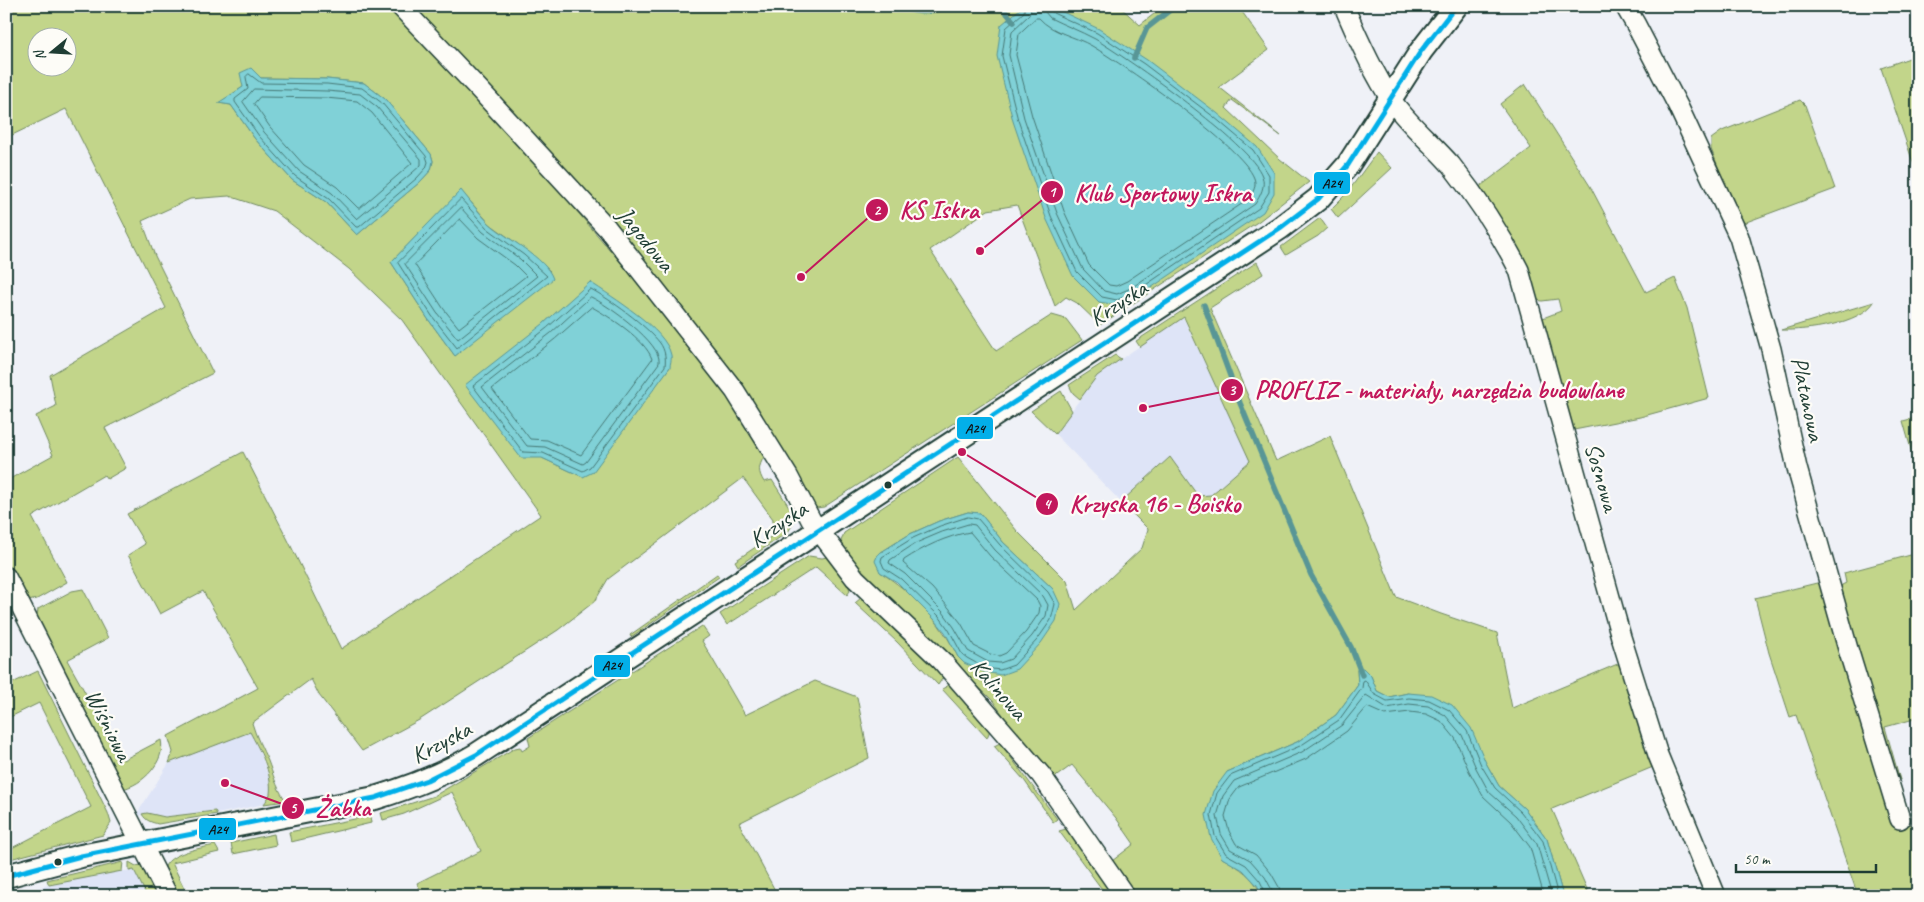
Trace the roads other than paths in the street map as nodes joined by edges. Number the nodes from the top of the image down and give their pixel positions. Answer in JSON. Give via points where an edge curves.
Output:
{"nodes":[{"id":1,"x":400,"y":6,"type":"edge"},
{"id":2,"x":1344,"y":6,"type":"edge"},
{"id":3,"x":1456,"y":6,"type":"edge"},
{"id":4,"x":1625,"y":6,"type":"edge"},
{"id":5,"x":1391,"y":99,"type":"junction"},
{"id":6,"x":818,"y":530,"type":"junction"},
{"id":7,"x":6,"y":577,"type":"edge"},
{"id":8,"x":1900,"y":819,"type":"dead end"},
{"id":9,"x":141,"y":844,"type":"junction"},
{"id":10,"x":6,"y":876,"type":"edge"},
{"id":11,"x":168,"y":896,"type":"edge"},
{"id":12,"x":1125,"y":896,"type":"edge"},
{"id":13,"x":1716,"y":896,"type":"edge"}],
"edges":[{"from":1,"to":6,"type":"street","name":"Jagodowa","via":[[607,228],[735,391]]},
{"from":2,"to":5,"type":"street","name":"Sosnowa"},
{"from":3,"to":5,"type":"street","name":"Krzyska","via":[[1421,51]]},
{"from":4,"to":8,"type":"street","name":"Platanowa","via":[[1678,106],[1739,237],[1771,349],[1800,477]]},
{"from":5,"to":6,"type":"street","name":"Krzyska","via":[[1356,154],[1333,182],[1287,223]]},
{"from":5,"to":13,"type":"street","name":"Sosnowa","via":[[1450,165],[1500,234],[1519,270],[1658,756]]},
{"from":6,"to":9,"type":"street","name":"Krzyska","via":[[518,728],[437,777],[375,798]]},
{"from":6,"to":12,"type":"street","name":"Kalinowa","via":[[855,578],[942,661],[1041,775]]},
{"from":7,"to":9,"type":"street","name":"Wiśniowa"},
{"from":9,"to":10,"type":"street","name":"Krzyska"},
{"from":9,"to":11,"type":"street","name":"Wiśniowa"}]}
